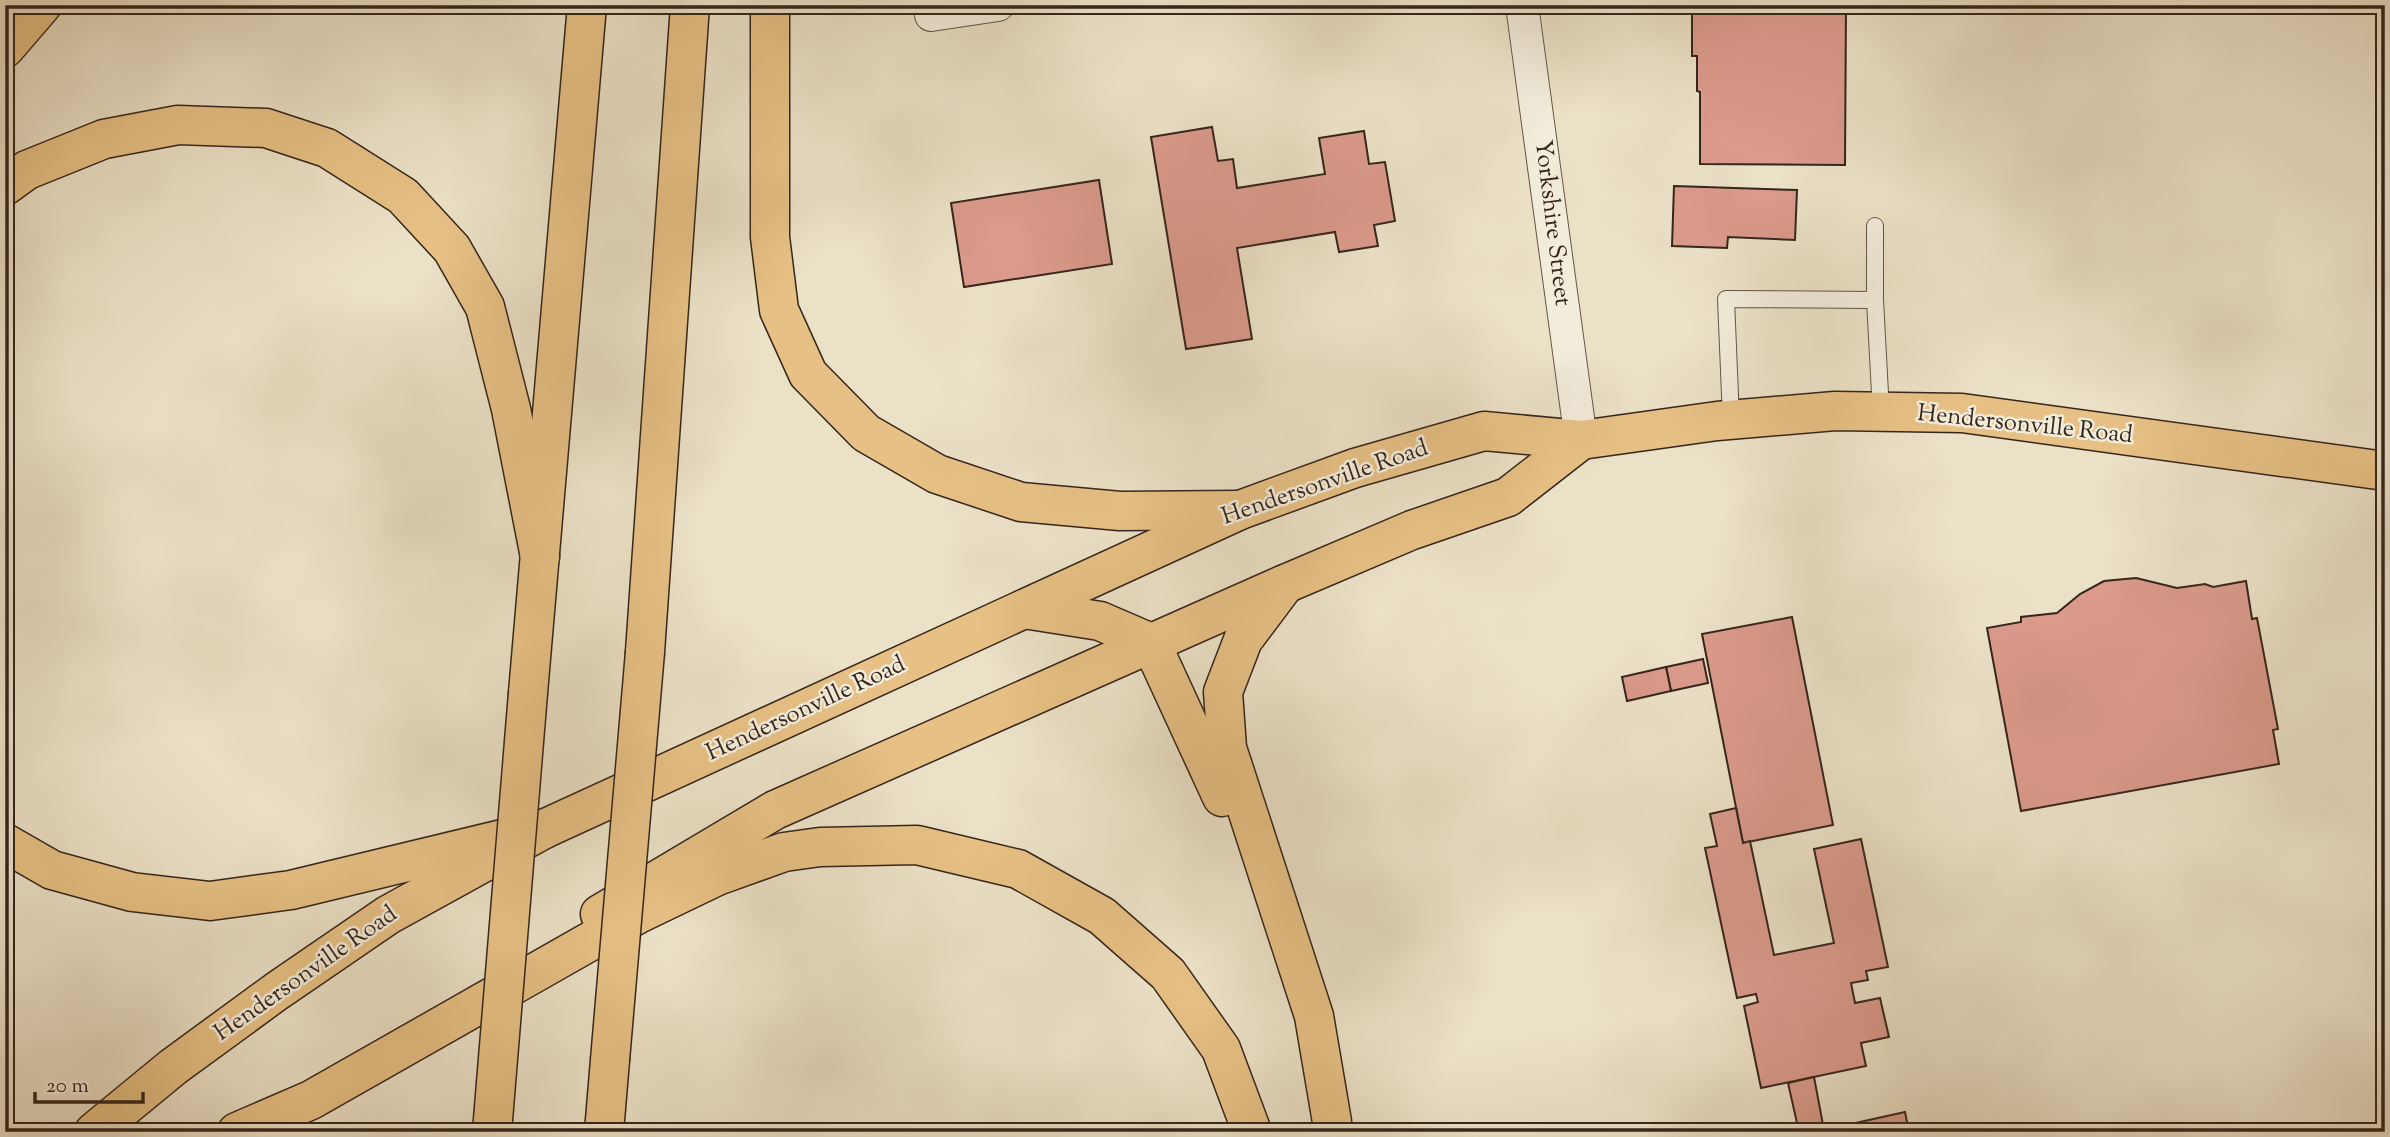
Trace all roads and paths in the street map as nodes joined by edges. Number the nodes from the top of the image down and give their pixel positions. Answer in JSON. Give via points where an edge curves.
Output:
{"nodes":[{"id":1,"x":42,"y":5,"type":"edge"},
{"id":2,"x":587,"y":5,"type":"edge"},
{"id":3,"x":690,"y":5,"type":"edge"},
{"id":4,"x":770,"y":5,"type":"edge"},
{"id":5,"x":998,"y":5,"type":"edge"},
{"id":6,"x":1522,"y":5,"type":"edge"},
{"id":7,"x":930,"y":15,"type":"dead end"},
{"id":8,"x":5,"y":48,"type":"edge"},
{"id":9,"x":5,"y":186,"type":"edge"},
{"id":10,"x":1875,"y":226,"type":"dead end"},
{"id":11,"x":1875,"y":300,"type":"junction"},
{"id":12,"x":1881,"y":412,"type":"junction"},
{"id":13,"x":1731,"y":420,"type":"junction"},
{"id":14,"x":1581,"y":440,"type":"junction"},
{"id":15,"x":2385,"y":471,"type":"edge"},
{"id":16,"x":1240,"y":510,"type":"junction"},
{"id":17,"x":540,"y":557,"type":"junction"},
{"id":18,"x":1285,"y":584,"type":"junction"},
{"id":19,"x":1024,"y":609,"type":"junction"},
{"id":20,"x":1151,"y":643,"type":"junction"},
{"id":21,"x":544,"y":829,"type":"junction"},
{"id":22,"x":5,"y":843,"type":"edge"},
{"id":23,"x":1274,"y":891,"type":"junction"},
{"id":24,"x":606,"y":1126,"type":"edge"},
{"id":25,"x":94,"y":1132,"type":"edge"},
{"id":26,"x":237,"y":1132,"type":"edge"},
{"id":27,"x":492,"y":1132,"type":"edge"},
{"id":28,"x":1252,"y":1132,"type":"edge"},
{"id":29,"x":1332,"y":1132,"type":"edge"}],
"edges":[{"from":1,"to":8,"type":"main road"},
{"from":2,"to":17,"type":"main road"},
{"from":3,"to":24,"type":"main road","bridge":true},
{"from":4,"to":16,"type":"main road","via":[[770,237],[779,310],[808,374],[866,433],[937,474],[1021,502],[1120,511]]},
{"from":5,"to":7,"type":"street"},
{"from":6,"to":14,"type":"street","name":"Yorkshire Street"},
{"from":9,"to":17,"type":"main road","via":[[27,170],[104,139],[178,125],[266,128],[327,148],[403,195],[452,249],[485,307]]},
{"from":10,"to":11,"type":"lane"},
{"from":11,"to":12,"type":"lane"},
{"from":11,"to":13,"type":"lane","via":[[1726,299]]},
{"from":12,"to":13,"type":"main road","name":"Hendersonville Road"},
{"from":12,"to":15,"type":"main road","name":"Hendersonville Road","via":[[1962,413]]},
{"from":13,"to":14,"type":"main road","name":"Hendersonville Road"},
{"from":14,"to":16,"type":"main road","name":"Hendersonville Road","via":[[1484,430],[1355,468]]},
{"from":14,"to":18,"type":"main road","via":[[1508,497],[1412,530]]},
{"from":16,"to":19,"type":"main road","name":"Hendersonville Road"},
{"from":17,"to":27,"type":"main road","bridge":true},
{"from":18,"to":20,"type":"main road"},
{"from":18,"to":23,"type":"main road","via":[[1243,640],[1223,692],[1227,748]]},
{"from":19,"to":20,"type":"main road","via":[[1100,621]]},
{"from":19,"to":21,"type":"main road","name":"Hendersonville Road"},
{"from":20,"to":23,"type":"main road","via":[[1223,800]]},
{"from":20,"to":26,"type":"main road","via":[[775,810]]},
{"from":21,"to":22,"type":"main road","via":[[291,890],[210,901],[132,892],[52,870]]},
{"from":21,"to":25,"type":"main road","name":"Hendersonville Road","via":[[388,915],[204,1044]]},
{"from":23,"to":29,"type":"main road","via":[[1314,1016]]},
{"from":26,"to":28,"type":"main road","via":[[323,1094],[640,913],[717,876],[784,852],[917,845],[1018,869],[1102,916],[1168,974],[1221,1049]]}]}
